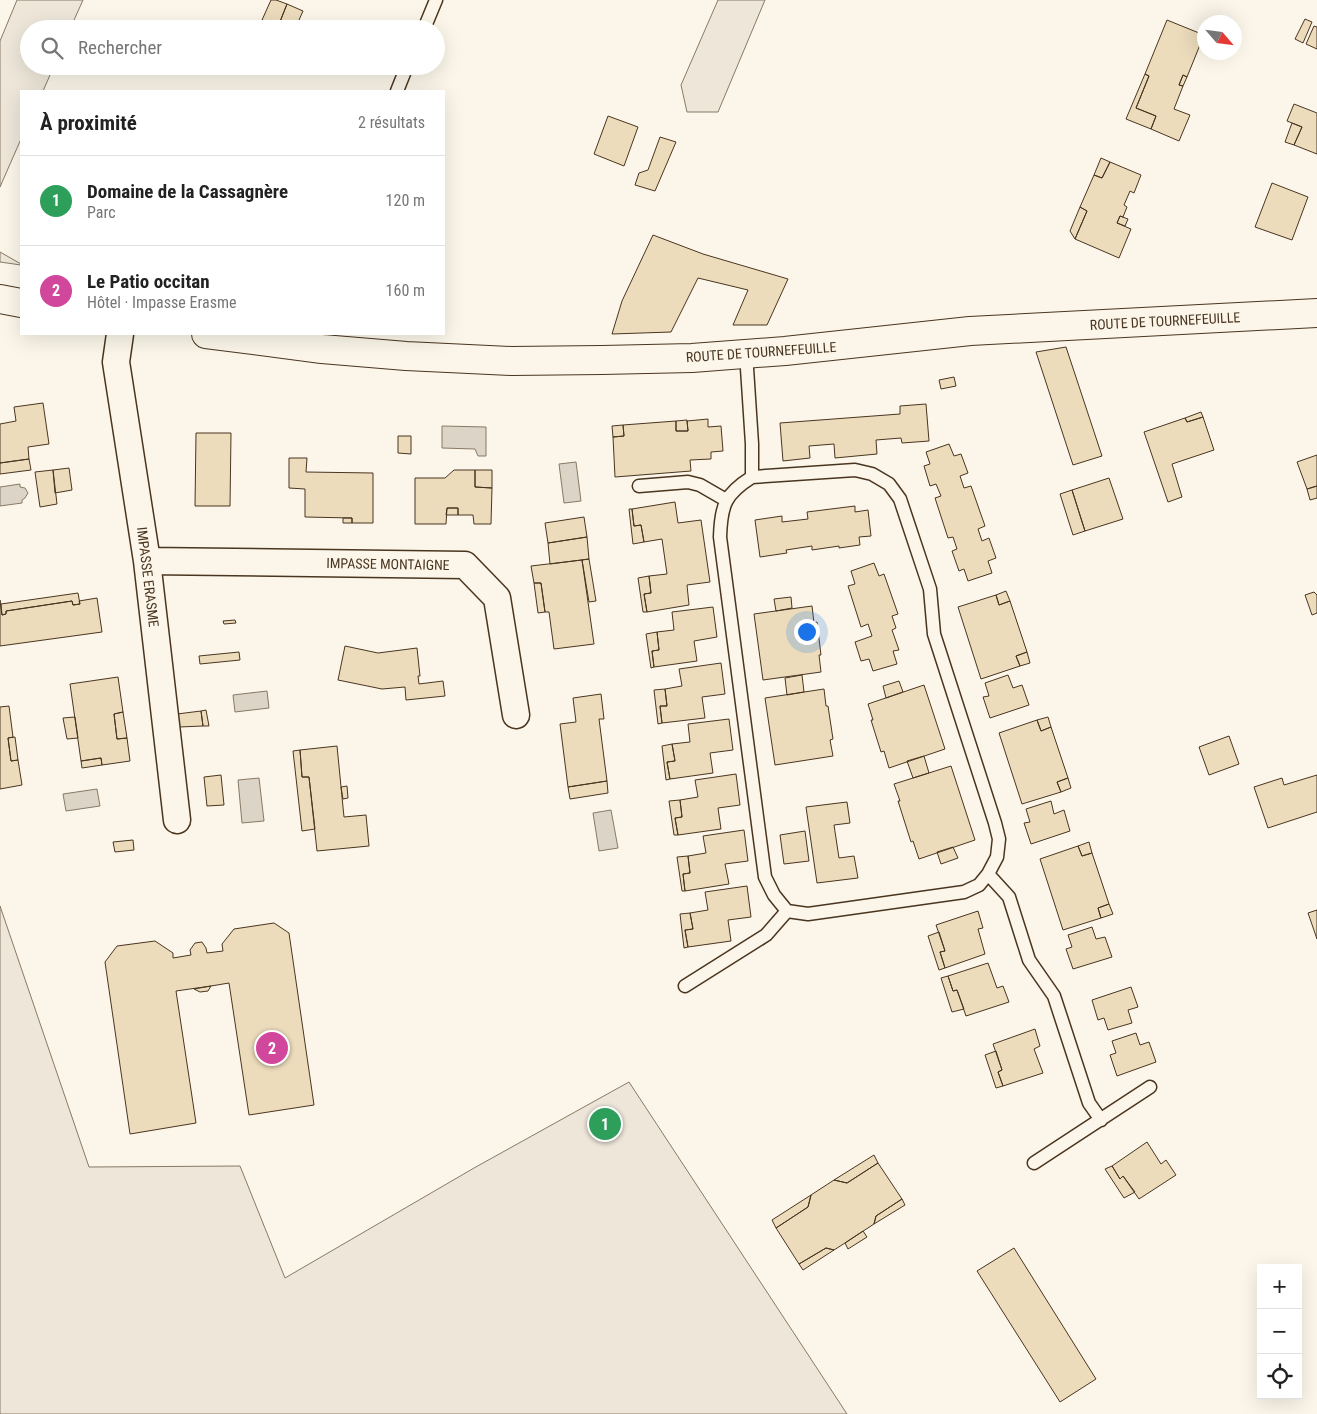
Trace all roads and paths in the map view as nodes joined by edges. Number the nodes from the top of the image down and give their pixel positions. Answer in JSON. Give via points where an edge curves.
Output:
{"nodes":[{"id":1,"x":436,"y":0,"type":"edge"},
{"id":2,"x":428,"y":20,"type":"edge"},
{"id":3,"x":403,"y":75,"type":"edge"},
{"id":4,"x":396,"y":90,"type":"edge"},
{"id":5,"x":0,"y":299,"type":"edge"},
{"id":6,"x":20,"y":303,"type":"edge"},
{"id":7,"x":1317,"y":313,"type":"edge"},
{"id":8,"x":120,"y":335,"type":"edge"},
{"id":9,"x":221,"y":335,"type":"edge"},
{"id":10,"x":294,"y":340,"type":"edge"},
{"id":11,"x":746,"y":353,"type":"junction"},
{"id":12,"x":752,"y":477,"type":"junction"},
{"id":13,"x":638,"y":486,"type":"dead end"},
{"id":14,"x":726,"y":500,"type":"junction"},
{"id":15,"x":147,"y":561,"type":"junction"},
{"id":16,"x":516,"y":715,"type":"dead end"},
{"id":17,"x":177,"y":820,"type":"dead end"},
{"id":18,"x":988,"y":874,"type":"junction"},
{"id":19,"x":787,"y":911,"type":"junction"},
{"id":20,"x":685,"y":986,"type":"dead end"},
{"id":21,"x":1150,"y":1087,"type":"dead end"},
{"id":22,"x":1100,"y":1120,"type":"junction"},
{"id":23,"x":1034,"y":1163,"type":"dead end"}],
"edges":[{"from":1,"to":2,"type":"lane"},
{"from":3,"to":4,"type":"lane"},
{"from":5,"to":6,"type":"street"},
{"from":7,"to":11,"type":"street","name":"ROUTE DE TOURNEFEUILLE","via":[[970,331]]},
{"from":8,"to":15,"type":"street","name":"IMPASSE ERASME","via":[[116,362]]},
{"from":9,"to":10,"type":"street","name":"ROUTE DE TOURNEFEUILLE"},
{"from":10,"to":11,"type":"street","name":"ROUTE DE TOURNEFEUILLE","via":[[322,349],[511,361],[692,358]]},
{"from":11,"to":12,"type":"lane"},
{"from":12,"to":14,"type":"lane","via":[[738,486]]},
{"from":12,"to":18,"type":"lane","via":[[855,470],[872,474],[889,484],[900,499],[930,589],[934,634],[999,839],[997,857]]},
{"from":13,"to":14,"type":"lane","via":[[688,482]]},
{"from":14,"to":19,"type":"lane","via":[[720,537],[765,877]]},
{"from":15,"to":16,"type":"street","name":"IMPASSE MONTAIGNE","via":[[465,565],[497,598]]},
{"from":15,"to":17,"type":"street","name":"IMPASSE ERASME"},
{"from":18,"to":19,"type":"lane","via":[[978,885],[964,892],[808,914]]},
{"from":18,"to":22,"type":"lane","via":[[1009,897],[1029,960],[1054,996],[1089,1103]]},
{"from":19,"to":20,"type":"lane","via":[[766,935]]},
{"from":21,"to":22,"type":"lane"},
{"from":22,"to":23,"type":"lane"}]}
